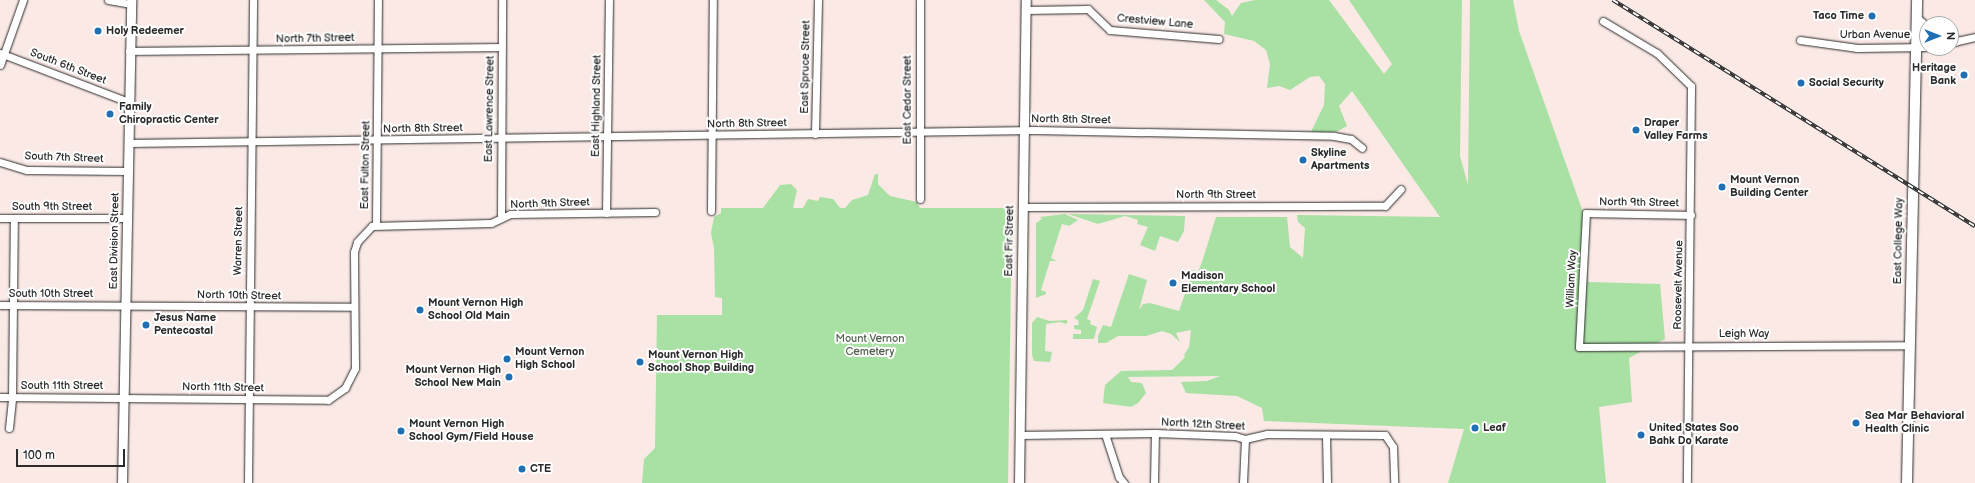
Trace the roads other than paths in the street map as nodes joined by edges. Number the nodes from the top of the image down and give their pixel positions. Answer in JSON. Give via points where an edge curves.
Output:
{"nodes":[{"id":1,"x":24,"y":0,"type":"edge"},
{"id":2,"x":108,"y":0,"type":"edge"},
{"id":3,"x":253,"y":0,"type":"edge"},
{"id":4,"x":378,"y":0,"type":"edge"},
{"id":5,"x":502,"y":0,"type":"edge"},
{"id":6,"x":609,"y":0,"type":"edge"},
{"id":7,"x":713,"y":0,"type":"edge"},
{"id":8,"x":818,"y":0,"type":"edge"},
{"id":9,"x":920,"y":0,"type":"edge"},
{"id":10,"x":1026,"y":0,"type":"edge"},
{"id":11,"x":1917,"y":0,"type":"edge"},
{"id":12,"x":131,"y":2,"type":"edge"},
{"id":13,"x":1026,"y":10,"type":"junction"},
{"id":14,"x":1917,"y":20,"type":"joint"},
{"id":15,"x":1603,"y":21,"type":"dead end"},
{"id":16,"x":1919,"y":31,"type":"edge"},
{"id":17,"x":1975,"y":37,"type":"edge"},
{"id":18,"x":1219,"y":39,"type":"dead end"},
{"id":19,"x":1800,"y":40,"type":"dead end"},
{"id":20,"x":1959,"y":40,"type":"edge"},
{"id":21,"x":502,"y":47,"type":"junction"},
{"id":22,"x":1919,"y":47,"type":"edge"},
{"id":23,"x":378,"y":49,"type":"junction"},
{"id":24,"x":129,"y":51,"type":"junction"},
{"id":25,"x":253,"y":52,"type":"junction"},
{"id":26,"x":2,"y":54,"type":"edge"},
{"id":27,"x":1922,"y":56,"type":"edge"},
{"id":28,"x":0,"y":65,"type":"edge"},
{"id":29,"x":128,"y":102,"type":"junction"},
{"id":30,"x":1024,"y":130,"type":"junction"},
{"id":31,"x":919,"y":133,"type":"junction"},
{"id":32,"x":815,"y":134,"type":"junction"},
{"id":33,"x":712,"y":136,"type":"junction"},
{"id":34,"x":608,"y":137,"type":"junction"},
{"id":35,"x":500,"y":138,"type":"junction"},
{"id":36,"x":378,"y":140,"type":"junction"},
{"id":37,"x":252,"y":142,"type":"junction"},
{"id":38,"x":128,"y":143,"type":"junction"},
{"id":39,"x":1362,"y":148,"type":"dead end"},
{"id":40,"x":0,"y":162,"type":"edge"},
{"id":41,"x":128,"y":171,"type":"junction"},
{"id":42,"x":1401,"y":189,"type":"dead end"},
{"id":43,"x":920,"y":199,"type":"dead end"},
{"id":44,"x":1023,"y":206,"type":"junction"},
{"id":45,"x":712,"y":211,"type":"dead end"},
{"id":46,"x":655,"y":212,"type":"dead end"},
{"id":47,"x":606,"y":213,"type":"junction"},
{"id":48,"x":1586,"y":213,"type":"joint"},
{"id":49,"x":1690,"y":215,"type":"junction"},
{"id":50,"x":0,"y":218,"type":"edge"},
{"id":51,"x":14,"y":218,"type":"junction"},
{"id":52,"x":127,"y":218,"type":"junction"},
{"id":53,"x":501,"y":218,"type":"junction"},
{"id":54,"x":376,"y":224,"type":"junction"},
{"id":55,"x":13,"y":304,"type":"junction"},
{"id":56,"x":0,"y":305,"type":"edge"},
{"id":57,"x":126,"y":306,"type":"junction"},
{"id":58,"x":352,"y":307,"type":"junction"},
{"id":59,"x":250,"y":308,"type":"junction"},
{"id":60,"x":1909,"y":344,"type":"junction"},
{"id":61,"x":1689,"y":345,"type":"junction"},
{"id":62,"x":1579,"y":347,"type":"joint"},
{"id":63,"x":0,"y":397,"type":"edge"},
{"id":64,"x":12,"y":397,"type":"junction"},
{"id":65,"x":123,"y":397,"type":"junction"},
{"id":66,"x":249,"y":399,"type":"junction"},
{"id":67,"x":323,"y":399,"type":"joint"},
{"id":68,"x":9,"y":428,"type":"dead end"},
{"id":69,"x":1155,"y":433,"type":"junction"},
{"id":70,"x":1105,"y":434,"type":"junction"},
{"id":71,"x":1020,"y":435,"type":"junction"},
{"id":72,"x":1326,"y":435,"type":"junction"},
{"id":73,"x":1245,"y":439,"type":"junction"},
{"id":74,"x":122,"y":483,"type":"edge"},
{"id":75,"x":248,"y":483,"type":"edge"},
{"id":76,"x":1019,"y":483,"type":"edge"},
{"id":77,"x":1124,"y":483,"type":"edge"},
{"id":78,"x":1154,"y":483,"type":"edge"},
{"id":79,"x":1244,"y":483,"type":"edge"},
{"id":80,"x":1327,"y":483,"type":"edge"},
{"id":81,"x":1394,"y":483,"type":"edge"},
{"id":82,"x":1687,"y":483,"type":"edge"},
{"id":83,"x":1907,"y":483,"type":"edge"}],
"edges":[{"from":1,"to":26,"type":"street"},
{"from":2,"to":12,"type":"street"},
{"from":3,"to":25,"type":"street","name":"Warren Street"},
{"from":4,"to":23,"type":"street","name":"East Fulton Street"},
{"from":5,"to":21,"type":"street","name":"East Lawrence Street"},
{"from":6,"to":34,"type":"street","name":"East Highland Street"},
{"from":7,"to":33,"type":"street"},
{"from":8,"to":32,"type":"street","name":"East Spruce Street"},
{"from":9,"to":31,"type":"street","name":"East Cedar Street"},
{"from":10,"to":13,"type":"street","name":"East Fir Street"},
{"from":11,"to":14,"type":"main road","name":"East College Way"},
{"from":12,"to":24,"type":"street","name":"East Division Street"},
{"from":13,"to":18,"type":"street","name":"Crestview Lane","via":[[1088,9],[1110,30]]},
{"from":13,"to":30,"type":"street","name":"East Fir Street"},
{"from":14,"to":16,"type":"main road","name":"East College Way"},
{"from":15,"to":49,"type":"street","name":"Roosevelt Avenue","via":[[1657,53],[1691,86]]},
{"from":17,"to":20,"type":"street"},
{"from":19,"to":22,"type":"street","name":"Urban Avenue","via":[[1858,48]]},
{"from":21,"to":23,"type":"street","name":"North 7th Street"},
{"from":21,"to":35,"type":"street","name":"East Lawrence Street"},
{"from":23,"to":25,"type":"street","name":"North 7th Street"},
{"from":23,"to":36,"type":"street","name":"East Fulton Street"},
{"from":24,"to":25,"type":"street","name":"North 7th Street"},
{"from":24,"to":29,"type":"street","name":"East Division Street"},
{"from":25,"to":37,"type":"street","name":"Warren Street"},
{"from":26,"to":28,"type":"street"},
{"from":26,"to":29,"type":"street","name":"South 6th Street"},
{"from":27,"to":60,"type":"main road","name":"East College Way"},
{"from":29,"to":38,"type":"street","name":"East Division Street"},
{"from":30,"to":31,"type":"street","name":"North 8th Street"},
{"from":30,"to":39,"type":"street","name":"North 8th Street","via":[[1334,136],[1351,138]]},
{"from":30,"to":44,"type":"street","name":"East Fir Street"},
{"from":31,"to":32,"type":"street","name":"North 8th Street"},
{"from":31,"to":43,"type":"street","name":"East Cedar Street"},
{"from":32,"to":33,"type":"street","name":"North 8th Street"},
{"from":33,"to":34,"type":"street","name":"North 8th Street"},
{"from":33,"to":45,"type":"street"},
{"from":34,"to":35,"type":"street","name":"North 8th Street"},
{"from":34,"to":47,"type":"street","name":"East Highland Street"},
{"from":35,"to":36,"type":"street","name":"North 8th Street"},
{"from":35,"to":53,"type":"street","name":"East Lawrence Street"},
{"from":36,"to":37,"type":"street","name":"North 8th Street"},
{"from":36,"to":54,"type":"street","name":"East Fulton Street"},
{"from":37,"to":38,"type":"street","name":"North 8th Street"},
{"from":37,"to":59,"type":"street","name":"Warren Street"},
{"from":38,"to":41,"type":"street","name":"East Division Street"},
{"from":40,"to":41,"type":"street","name":"South 7th Street","via":[[27,170]]},
{"from":41,"to":52,"type":"street","name":"East Division Street"},
{"from":42,"to":44,"type":"street","name":"North 9th Street","via":[[1385,206]]},
{"from":44,"to":71,"type":"street","name":"East Fir Street"},
{"from":46,"to":47,"type":"street","name":"North 9th Street"},
{"from":47,"to":53,"type":"street","name":"North 9th Street","via":[[510,214]]},
{"from":48,"to":49,"type":"street","name":"North 9th Street"},
{"from":48,"to":62,"type":"street","name":"William Way"},
{"from":49,"to":61,"type":"street","name":"Roosevelt Avenue"},
{"from":50,"to":51,"type":"street","name":"South 9th Street"},
{"from":51,"to":52,"type":"street","name":"South 9th Street"},
{"from":51,"to":55,"type":"street"},
{"from":52,"to":57,"type":"street","name":"East Division Street"},
{"from":53,"to":54,"type":"street","name":"North 9th Street","via":[[491,223]]},
{"from":54,"to":58,"type":"street","name":"East Fulton Street","via":[[367,229],[356,242]]},
{"from":55,"to":56,"type":"street","name":"South 10th Street"},
{"from":55,"to":57,"type":"street","name":"South 10th Street"},
{"from":55,"to":64,"type":"street"},
{"from":57,"to":59,"type":"street","name":"North 10th Street"},
{"from":57,"to":65,"type":"street","name":"East Division Street"},
{"from":58,"to":59,"type":"street","name":"North 10th Street"},
{"from":58,"to":67,"type":"street","name":"East Fulton Street","via":[[355,368],[345,388],[335,396]]},
{"from":59,"to":66,"type":"street","name":"Warren Street"},
{"from":60,"to":61,"type":"street","name":"Leigh Way"},
{"from":60,"to":83,"type":"main road","name":"East College Way"},
{"from":61,"to":62,"type":"street","name":"Leigh Way"},
{"from":61,"to":82,"type":"street","name":"Roosevelt Avenue"},
{"from":63,"to":64,"type":"street","name":"South 11th Street"},
{"from":64,"to":65,"type":"street","name":"South 11th Street"},
{"from":64,"to":68,"type":"street"},
{"from":65,"to":66,"type":"street","name":"North 11th Street"},
{"from":65,"to":74,"type":"street","name":"East Division Street"},
{"from":66,"to":67,"type":"street","name":"North 11th Street"},
{"from":66,"to":75,"type":"street","name":"Warren Street"},
{"from":69,"to":70,"type":"street","name":"North 12th Street"},
{"from":69,"to":73,"type":"street","name":"North 12th Street","via":[[1235,436]]},
{"from":69,"to":78,"type":"street"},
{"from":70,"to":71,"type":"street","name":"North 12th Street"},
{"from":70,"to":77,"type":"street","via":[[1119,476]]},
{"from":71,"to":76,"type":"street","name":"East Fir Street"},
{"from":72,"to":73,"type":"street","name":"North 12th Street","via":[[1267,434]]},
{"from":72,"to":80,"type":"street"},
{"from":72,"to":81,"type":"street","name":"North 12th Street","via":[[1385,435],[1393,447]]},
{"from":73,"to":79,"type":"street"}]}
